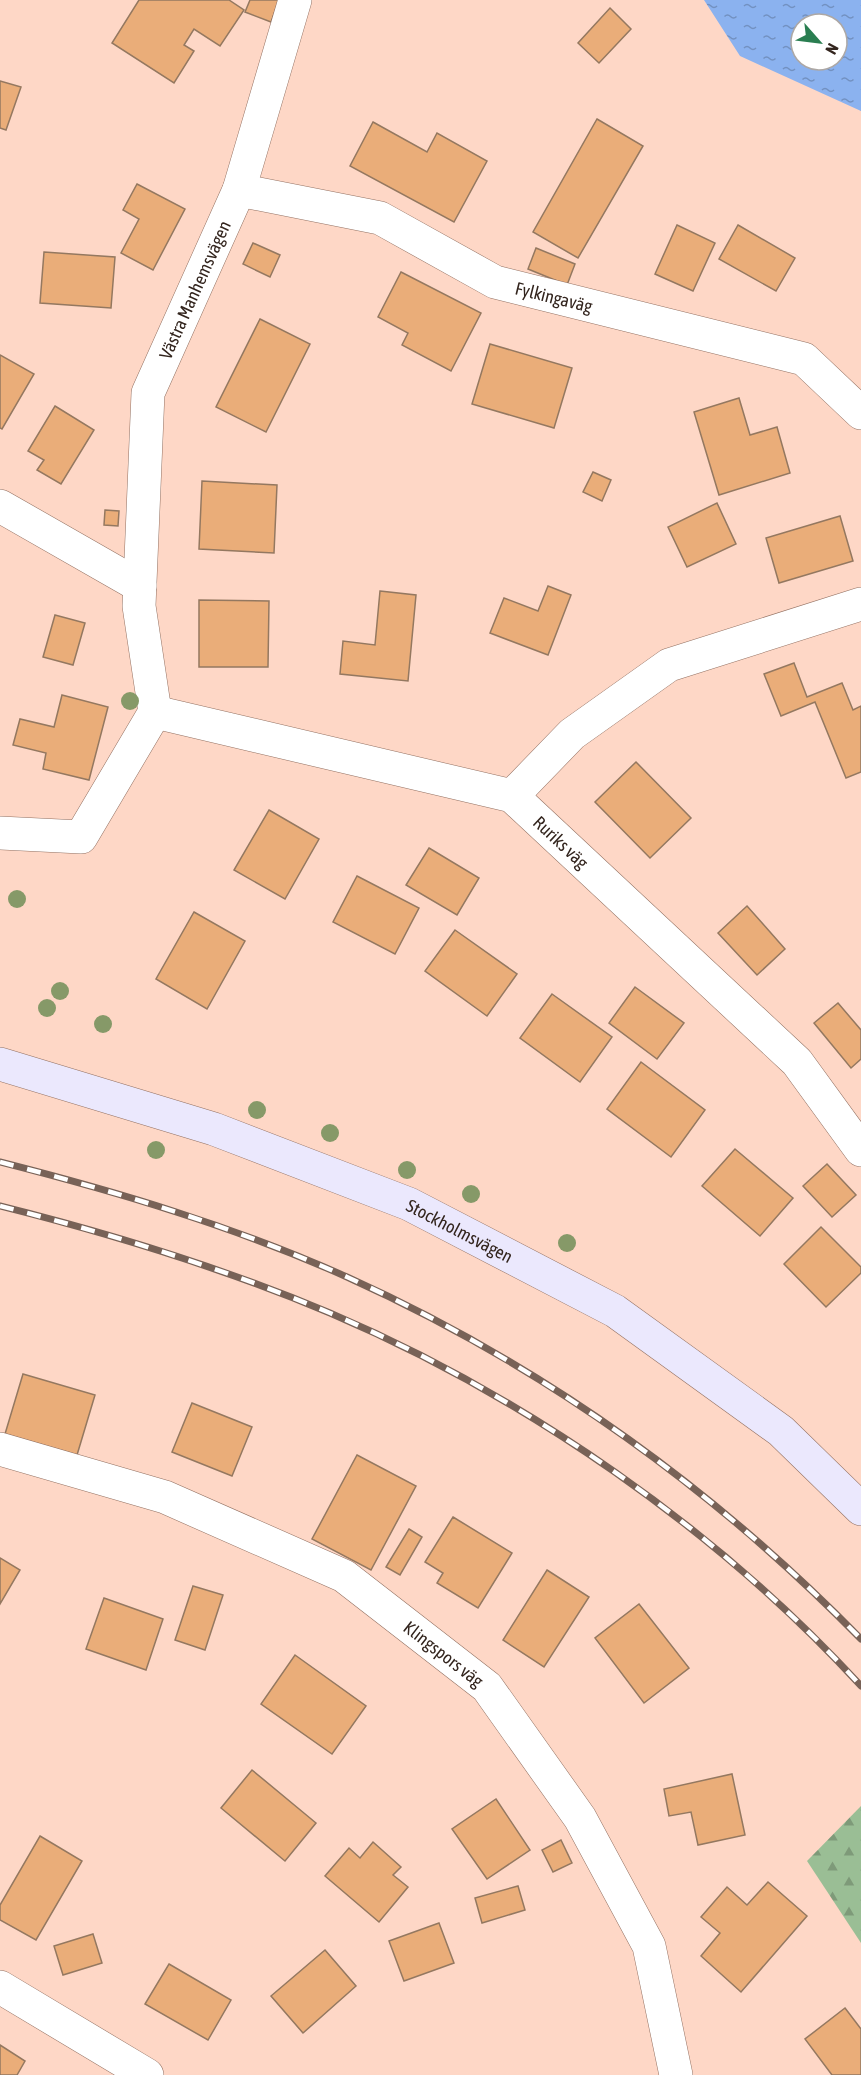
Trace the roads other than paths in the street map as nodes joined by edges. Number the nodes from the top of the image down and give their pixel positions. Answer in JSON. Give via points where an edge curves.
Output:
{"nodes":[{"id":1,"x":295,"y":0,"type":"edge"},
{"id":2,"x":239,"y":190,"type":"junction"},
{"id":3,"x":861,"y":413,"type":"edge"},
{"id":4,"x":0,"y":506,"type":"edge"},
{"id":5,"x":140,"y":586,"type":"junction"},
{"id":6,"x":861,"y":604,"type":"edge"},
{"id":7,"x":155,"y":712,"type":"junction"},
{"id":8,"x":512,"y":796,"type":"junction"},
{"id":9,"x":0,"y":833,"type":"edge"},
{"id":10,"x":0,"y":1064,"type":"edge"},
{"id":11,"x":861,"y":1150,"type":"edge"},
{"id":12,"x":0,"y":1449,"type":"edge"},
{"id":13,"x":861,"y":1509,"type":"edge"},
{"id":14,"x":0,"y":1987,"type":"edge"},
{"id":15,"x":147,"y":2075,"type":"edge"},
{"id":16,"x":676,"y":2075,"type":"edge"}],
"edges":[{"from":1,"to":2,"type":"street","name":"Västra Manhemsvägen"},
{"from":2,"to":3,"type":"street","name":"Fylkingaväg","via":[[380,218],[495,282],[804,360]]},
{"from":2,"to":5,"type":"street","name":"Västra Manhemsvägen","via":[[148,393]]},
{"from":4,"to":5,"type":"street"},
{"from":5,"to":7,"type":"street","name":"Västra Manhemsvägen","via":[[139,606]]},
{"from":6,"to":8,"type":"street","via":[[669,665],[572,734]]},
{"from":7,"to":8,"type":"street","name":"Ruriks väg"},
{"from":7,"to":9,"type":"street","via":[[81,837]]},
{"from":8,"to":11,"type":"street","name":"Ruriks väg","via":[[797,1062]]},
{"from":10,"to":13,"type":"main road","name":"Stockholmsvägen","via":[[214,1129],[420,1209],[615,1311],[781,1431]]},
{"from":12,"to":16,"type":"street","name":"Klingspors väg","via":[[165,1497],[344,1576],[487,1688],[580,1818],[649,1946]]},
{"from":14,"to":15,"type":"street"}]}
